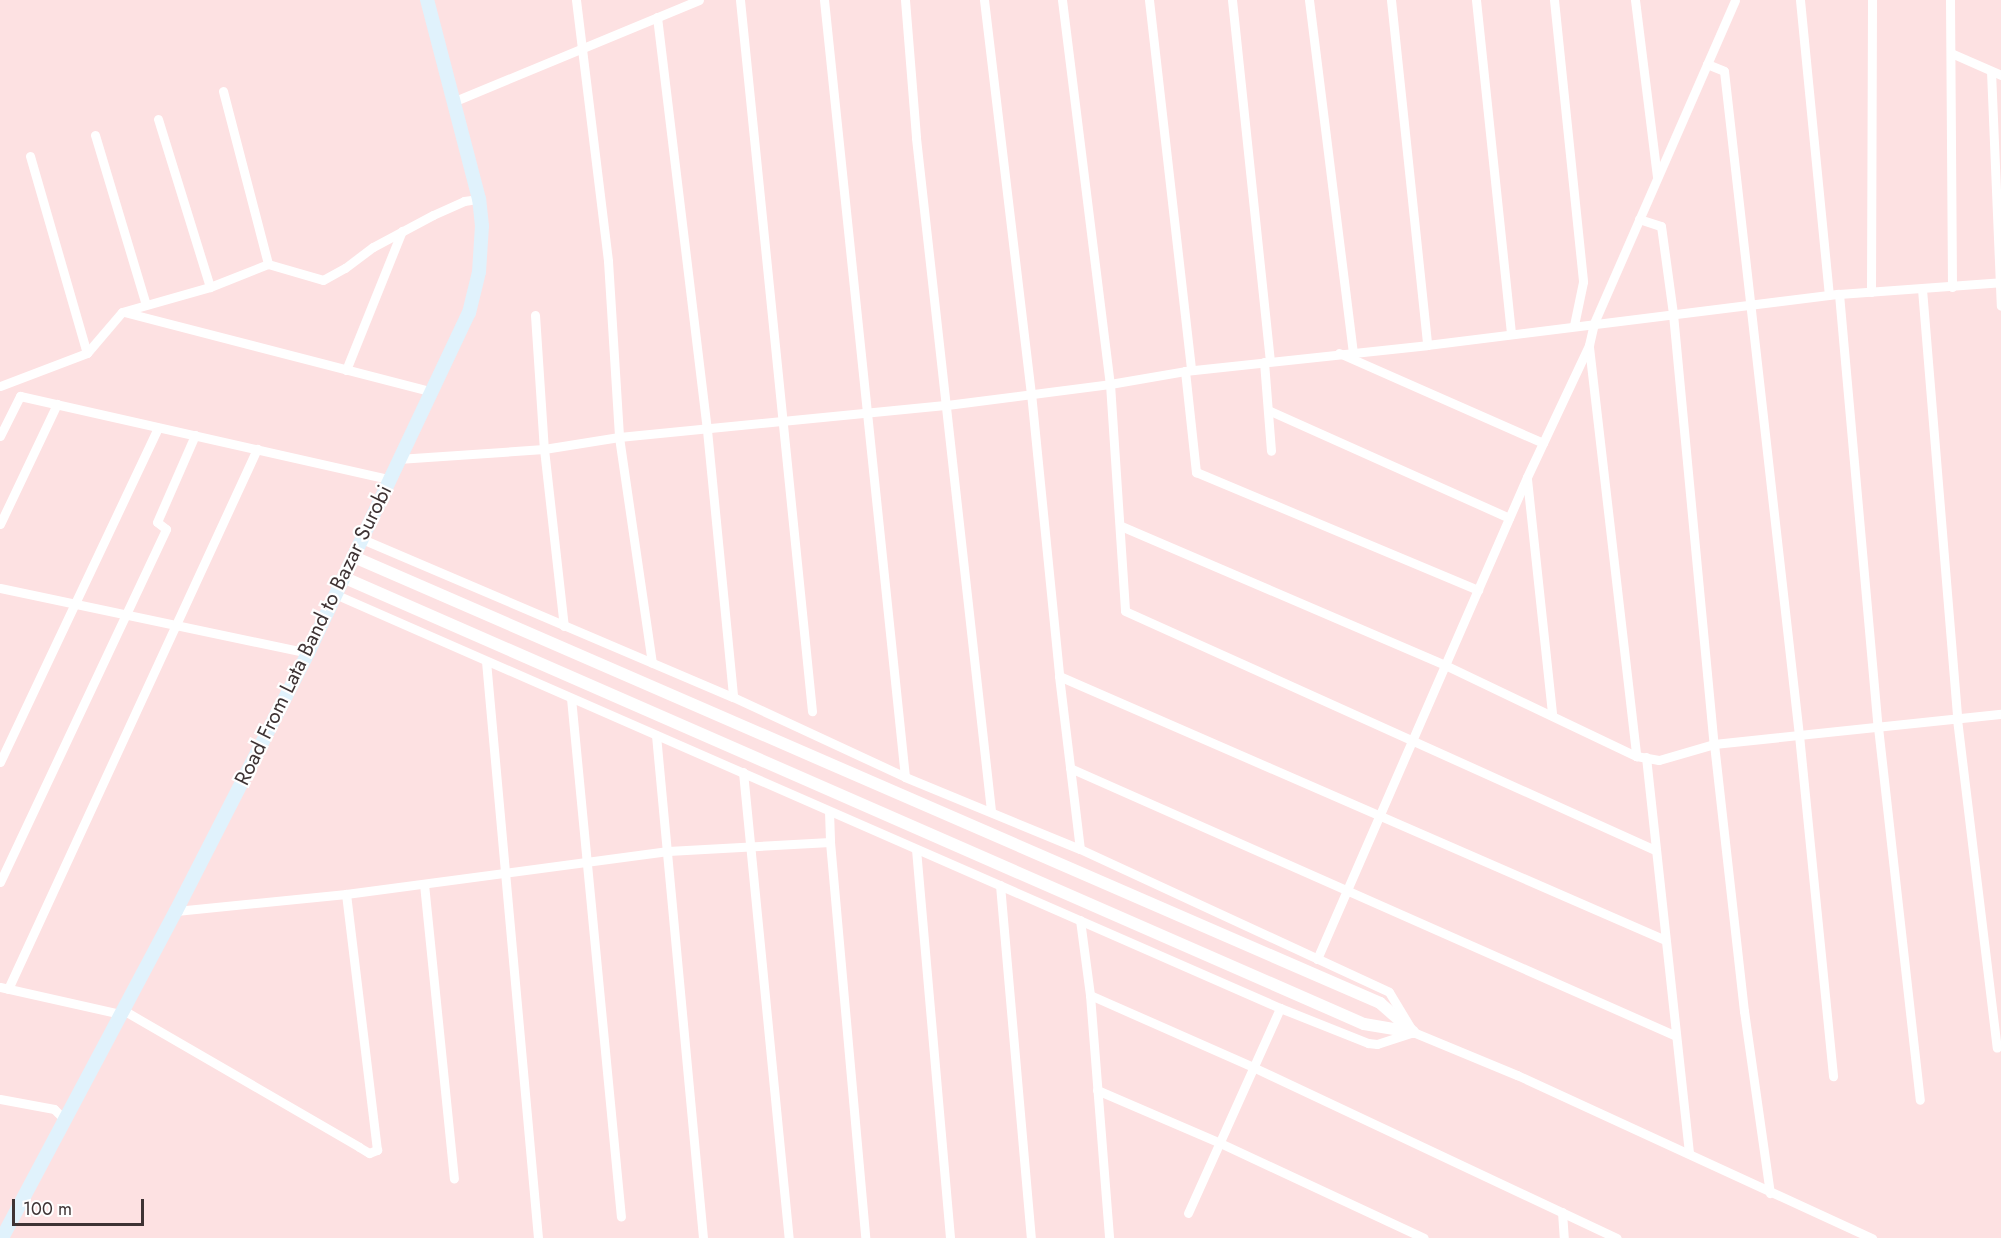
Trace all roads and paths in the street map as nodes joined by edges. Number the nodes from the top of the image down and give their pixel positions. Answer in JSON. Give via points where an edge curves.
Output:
{"nodes":[{"id":1,"x":427,"y":0,"type":"edge"},
{"id":2,"x":576,"y":0,"type":"edge"},
{"id":3,"x":699,"y":0,"type":"edge"},
{"id":4,"x":740,"y":0,"type":"edge"},
{"id":5,"x":824,"y":0,"type":"edge"},
{"id":6,"x":905,"y":0,"type":"edge"},
{"id":7,"x":984,"y":0,"type":"edge"},
{"id":8,"x":1062,"y":0,"type":"edge"},
{"id":9,"x":1149,"y":0,"type":"edge"},
{"id":10,"x":1232,"y":0,"type":"edge"},
{"id":11,"x":1309,"y":0,"type":"edge"},
{"id":12,"x":1391,"y":0,"type":"edge"},
{"id":13,"x":1476,"y":0,"type":"edge"},
{"id":14,"x":1554,"y":0,"type":"edge"},
{"id":15,"x":1635,"y":0,"type":"edge"},
{"id":16,"x":1735,"y":0,"type":"edge"},
{"id":17,"x":1800,"y":0,"type":"edge"},
{"id":18,"x":1872,"y":0,"type":"edge"},
{"id":19,"x":1950,"y":0,"type":"edge"},
{"id":20,"x":657,"y":18,"type":"junction"},
{"id":21,"x":581,"y":51,"type":"junction"},
{"id":22,"x":1951,"y":53,"type":"junction"},
{"id":23,"x":1707,"y":64,"type":"junction"},
{"id":24,"x":1991,"y":71,"type":"junction"},
{"id":25,"x":2001,"y":75,"type":"edge"},
{"id":26,"x":223,"y":91,"type":"dead end"},
{"id":27,"x":455,"y":101,"type":"junction"},
{"id":28,"x":158,"y":119,"type":"dead end"},
{"id":29,"x":95,"y":135,"type":"dead end"},
{"id":30,"x":30,"y":156,"type":"dead end"},
{"id":31,"x":1657,"y":178,"type":"junction"},
{"id":32,"x":479,"y":199,"type":"junction"},
{"id":33,"x":1639,"y":219,"type":"junction"},
{"id":34,"x":402,"y":231,"type":"junction"},
{"id":35,"x":268,"y":264,"type":"junction"},
{"id":36,"x":2000,"y":282,"type":"edge"},
{"id":37,"x":210,"y":287,"type":"junction"},
{"id":38,"x":1952,"y":287,"type":"junction"},
{"id":39,"x":1922,"y":289,"type":"junction"},
{"id":40,"x":1871,"y":292,"type":"junction"},
{"id":41,"x":1834,"y":295,"type":"junction"},
{"id":42,"x":1752,"y":304,"type":"junction"},
{"id":43,"x":146,"y":305,"type":"junction"},
{"id":44,"x":2001,"y":306,"type":"edge"},
{"id":45,"x":122,"y":312,"type":"junction"},
{"id":46,"x":1673,"y":314,"type":"junction"},
{"id":47,"x":535,"y":315,"type":"dead end"},
{"id":48,"x":1594,"y":323,"type":"junction"},
{"id":49,"x":1574,"y":325,"type":"junction"},
{"id":50,"x":1511,"y":333,"type":"junction"},
{"id":51,"x":1427,"y":345,"type":"junction"},
{"id":52,"x":1589,"y":345,"type":"junction"},
{"id":53,"x":1353,"y":351,"type":"junction"},
{"id":54,"x":87,"y":353,"type":"junction"},
{"id":55,"x":1339,"y":353,"type":"junction"},
{"id":56,"x":1267,"y":361,"type":"junction"},
{"id":57,"x":346,"y":370,"type":"junction"},
{"id":58,"x":1188,"y":371,"type":"junction"},
{"id":59,"x":1110,"y":384,"type":"junction"},
{"id":60,"x":0,"y":386,"type":"edge"},
{"id":61,"x":432,"y":392,"type":"junction"},
{"id":62,"x":1031,"y":393,"type":"junction"},
{"id":63,"x":57,"y":404,"type":"junction"},
{"id":64,"x":947,"y":405,"type":"junction"},
{"id":65,"x":1268,"y":410,"type":"junction"},
{"id":66,"x":866,"y":413,"type":"junction"},
{"id":67,"x":784,"y":420,"type":"junction"},
{"id":68,"x":158,"y":427,"type":"junction"},
{"id":69,"x":707,"y":430,"type":"junction"},
{"id":70,"x":195,"y":435,"type":"junction"},
{"id":71,"x":0,"y":436,"type":"edge"},
{"id":72,"x":619,"y":437,"type":"junction"},
{"id":73,"x":1543,"y":443,"type":"junction"},
{"id":74,"x":257,"y":449,"type":"junction"},
{"id":75,"x":544,"y":449,"type":"junction"},
{"id":76,"x":1271,"y":451,"type":"dead end"},
{"id":77,"x":398,"y":459,"type":"junction"},
{"id":78,"x":1527,"y":477,"type":"junction"},
{"id":79,"x":389,"y":479,"type":"junction"},
{"id":80,"x":1509,"y":518,"type":"junction"},
{"id":81,"x":0,"y":524,"type":"edge"},
{"id":82,"x":1121,"y":526,"type":"junction"},
{"id":83,"x":362,"y":538,"type":"junction"},
{"id":84,"x":354,"y":557,"type":"junction"},
{"id":85,"x":345,"y":578,"type":"junction"},
{"id":86,"x":0,"y":588,"type":"edge"},
{"id":87,"x":1478,"y":590,"type":"junction"},
{"id":88,"x":337,"y":594,"type":"junction"},
{"id":89,"x":74,"y":604,"type":"junction"},
{"id":90,"x":126,"y":615,"type":"junction"},
{"id":91,"x":176,"y":625,"type":"junction"},
{"id":92,"x":564,"y":626,"type":"junction"},
{"id":93,"x":308,"y":653,"type":"junction"},
{"id":94,"x":486,"y":661,"type":"junction"},
{"id":95,"x":652,"y":663,"type":"junction"},
{"id":96,"x":1445,"y":664,"type":"junction"},
{"id":97,"x":1059,"y":676,"type":"junction"},
{"id":98,"x":733,"y":697,"type":"junction"},
{"id":99,"x":571,"y":698,"type":"junction"},
{"id":100,"x":812,"y":711,"type":"dead end"},
{"id":101,"x":1552,"y":714,"type":"junction"},
{"id":102,"x":2001,"y":714,"type":"edge"},
{"id":103,"x":1957,"y":718,"type":"junction"},
{"id":104,"x":1878,"y":727,"type":"junction"},
{"id":105,"x":656,"y":735,"type":"junction"},
{"id":106,"x":1799,"y":735,"type":"junction"},
{"id":107,"x":1412,"y":740,"type":"junction"},
{"id":108,"x":1714,"y":744,"type":"junction"},
{"id":109,"x":1641,"y":757,"type":"junction"},
{"id":110,"x":0,"y":762,"type":"edge"},
{"id":111,"x":1070,"y":768,"type":"junction"},
{"id":112,"x":743,"y":772,"type":"junction"},
{"id":113,"x":905,"y":777,"type":"junction"},
{"id":114,"x":829,"y":811,"type":"junction"},
{"id":115,"x":991,"y":811,"type":"junction"},
{"id":116,"x":1377,"y":816,"type":"junction"},
{"id":117,"x":830,"y":842,"type":"junction"},
{"id":118,"x":749,"y":847,"type":"junction"},
{"id":119,"x":916,"y":849,"type":"junction"},
{"id":120,"x":1080,"y":849,"type":"junction"},
{"id":121,"x":1654,"y":850,"type":"junction"},
{"id":122,"x":668,"y":851,"type":"junction"},
{"id":123,"x":587,"y":860,"type":"junction"},
{"id":124,"x":506,"y":874,"type":"junction"},
{"id":125,"x":0,"y":882,"type":"edge"},
{"id":126,"x":424,"y":884,"type":"junction"},
{"id":127,"x":1000,"y":885,"type":"junction"},
{"id":128,"x":1346,"y":891,"type":"junction"},
{"id":129,"x":346,"y":894,"type":"junction"},
{"id":130,"x":176,"y":911,"type":"junction"},
{"id":131,"x":1080,"y":920,"type":"junction"},
{"id":132,"x":1663,"y":939,"type":"junction"},
{"id":133,"x":1317,"y":959,"type":"junction"},
{"id":134,"x":4,"y":988,"type":"edge"},
{"id":135,"x":1090,"y":995,"type":"junction"},
{"id":136,"x":1280,"y":1008,"type":"junction"},
{"id":137,"x":122,"y":1012,"type":"junction"},
{"id":138,"x":1413,"y":1032,"type":"junction"},
{"id":139,"x":1674,"y":1035,"type":"junction"},
{"id":140,"x":1997,"y":1048,"type":"dead end"},
{"id":141,"x":1253,"y":1067,"type":"junction"},
{"id":142,"x":1833,"y":1076,"type":"dead end"},
{"id":143,"x":1097,"y":1090,"type":"junction"},
{"id":144,"x":0,"y":1099,"type":"edge"},
{"id":145,"x":1920,"y":1100,"type":"dead end"},
{"id":146,"x":64,"y":1119,"type":"junction"},
{"id":147,"x":1218,"y":1143,"type":"junction"},
{"id":148,"x":1689,"y":1154,"type":"junction"},
{"id":149,"x":454,"y":1178,"type":"dead end"},
{"id":150,"x":1770,"y":1193,"type":"junction"},
{"id":151,"x":1562,"y":1212,"type":"junction"},
{"id":152,"x":1188,"y":1213,"type":"dead end"},
{"id":153,"x":621,"y":1217,"type":"dead end"},
{"id":154,"x":2,"y":1238,"type":"edge"},
{"id":155,"x":538,"y":1238,"type":"edge"},
{"id":156,"x":703,"y":1238,"type":"edge"},
{"id":157,"x":789,"y":1238,"type":"edge"},
{"id":158,"x":865,"y":1238,"type":"edge"},
{"id":159,"x":950,"y":1238,"type":"edge"},
{"id":160,"x":1031,"y":1238,"type":"edge"},
{"id":161,"x":1109,"y":1238,"type":"edge"},
{"id":162,"x":1424,"y":1238,"type":"edge"},
{"id":163,"x":1564,"y":1238,"type":"edge"},
{"id":164,"x":1617,"y":1238,"type":"edge"},
{"id":165,"x":1872,"y":1238,"type":"edge"}],
"edges":[{"from":1,"to":27,"type":"main road","name":"Road From Lata Band to Bazar Surobi"},
{"from":2,"to":21,"type":"street"},
{"from":3,"to":20,"type":"street"},
{"from":4,"to":67,"type":"street"},
{"from":5,"to":66,"type":"street"},
{"from":6,"to":64,"type":"street","via":[[916,138]]},
{"from":7,"to":62,"type":"street"},
{"from":8,"to":59,"type":"street"},
{"from":9,"to":58,"type":"street"},
{"from":10,"to":56,"type":"street"},
{"from":11,"to":53,"type":"street"},
{"from":12,"to":51,"type":"street"},
{"from":13,"to":50,"type":"street"},
{"from":14,"to":49,"type":"street","via":[[1583,282]]},
{"from":15,"to":31,"type":"street"},
{"from":16,"to":23,"type":"street"},
{"from":17,"to":41,"type":"street"},
{"from":18,"to":40,"type":"street"},
{"from":19,"to":22,"type":"street"},
{"from":20,"to":21,"type":"street"},
{"from":20,"to":69,"type":"street"},
{"from":21,"to":27,"type":"street"},
{"from":21,"to":72,"type":"street","via":[[608,261]]},
{"from":22,"to":24,"type":"street"},
{"from":22,"to":38,"type":"street"},
{"from":23,"to":31,"type":"street"},
{"from":23,"to":42,"type":"street","via":[[1724,71]]},
{"from":24,"to":25,"type":"street"},
{"from":24,"to":36,"type":"street"},
{"from":26,"to":35,"type":"street"},
{"from":27,"to":32,"type":"main road","name":"Road From Lata Band to Bazar Surobi"},
{"from":28,"to":37,"type":"street"},
{"from":29,"to":43,"type":"street"},
{"from":30,"to":54,"type":"street"},
{"from":31,"to":33,"type":"street"},
{"from":32,"to":34,"type":"street","via":[[464,201]]},
{"from":32,"to":61,"type":"main road","name":"Road From Lata Band to Bazar Surobi","via":[[482,226],[478,272],[469,313]]},
{"from":33,"to":46,"type":"street","via":[[1660,226]]},
{"from":33,"to":48,"type":"street"},
{"from":34,"to":35,"type":"street","via":[[323,280]]},
{"from":34,"to":57,"type":"street"},
{"from":35,"to":37,"type":"street"},
{"from":36,"to":38,"type":"street"},
{"from":36,"to":44,"type":"street"},
{"from":37,"to":43,"type":"street"},
{"from":38,"to":39,"type":"street"},
{"from":39,"to":40,"type":"street"},
{"from":39,"to":103,"type":"street"},
{"from":40,"to":41,"type":"street"},
{"from":41,"to":42,"type":"street"},
{"from":41,"to":104,"type":"street"},
{"from":42,"to":46,"type":"street"},
{"from":42,"to":106,"type":"street"},
{"from":43,"to":45,"type":"street"},
{"from":45,"to":54,"type":"street"},
{"from":45,"to":57,"type":"street"},
{"from":46,"to":48,"type":"street"},
{"from":46,"to":108,"type":"street"},
{"from":47,"to":75,"type":"street"},
{"from":48,"to":49,"type":"street"},
{"from":48,"to":52,"type":"street"},
{"from":49,"to":50,"type":"street"},
{"from":50,"to":51,"type":"street"},
{"from":51,"to":53,"type":"street"},
{"from":52,"to":73,"type":"street"},
{"from":52,"to":109,"type":"street"},
{"from":53,"to":55,"type":"street"},
{"from":54,"to":60,"type":"street"},
{"from":55,"to":56,"type":"street"},
{"from":55,"to":73,"type":"street"},
{"from":56,"to":58,"type":"street"},
{"from":56,"to":65,"type":"street"},
{"from":57,"to":61,"type":"street"},
{"from":58,"to":59,"type":"street"},
{"from":58,"to":87,"type":"street","via":[[1196,472]]},
{"from":59,"to":62,"type":"street"},
{"from":59,"to":82,"type":"street"},
{"from":61,"to":77,"type":"main road","name":"Road From Lata Band to Bazar Surobi"},
{"from":62,"to":64,"type":"street"},
{"from":62,"to":97,"type":"street"},
{"from":63,"to":68,"type":"street"},
{"from":63,"to":71,"type":"street","via":[[20,396]]},
{"from":63,"to":81,"type":"street"},
{"from":64,"to":66,"type":"street"},
{"from":64,"to":115,"type":"street"},
{"from":65,"to":76,"type":"street"},
{"from":65,"to":80,"type":"street"},
{"from":66,"to":67,"type":"street"},
{"from":66,"to":113,"type":"street"},
{"from":67,"to":69,"type":"street"},
{"from":67,"to":100,"type":"street"},
{"from":68,"to":70,"type":"street"},
{"from":68,"to":89,"type":"street"},
{"from":69,"to":72,"type":"street"},
{"from":69,"to":98,"type":"street"},
{"from":70,"to":74,"type":"street"},
{"from":70,"to":90,"type":"street","via":[[157,522],[166,529]]},
{"from":72,"to":75,"type":"street"},
{"from":72,"to":95,"type":"street"},
{"from":73,"to":78,"type":"street"},
{"from":74,"to":79,"type":"street"},
{"from":74,"to":91,"type":"street"},
{"from":75,"to":77,"type":"street"},
{"from":75,"to":92,"type":"street"},
{"from":77,"to":79,"type":"main road","name":"Road From Lata Band to Bazar Surobi"},
{"from":78,"to":80,"type":"street"},
{"from":78,"to":101,"type":"street"},
{"from":79,"to":83,"type":"main road","name":"Road From Lata Band to Bazar Surobi"},
{"from":80,"to":87,"type":"street"},
{"from":82,"to":96,"type":"street"},
{"from":82,"to":107,"type":"street","via":[[1125,611]]},
{"from":83,"to":84,"type":"main road","name":"Road From Lata Band to Bazar Surobi"},
{"from":83,"to":92,"type":"street"},
{"from":84,"to":85,"type":"main road","name":"Road From Lata Band to Bazar Surobi"},
{"from":84,"to":138,"type":"street","via":[[1380,1003]]},
{"from":85,"to":88,"type":"main road","name":"Road From Lata Band to Bazar Surobi"},
{"from":85,"to":138,"type":"street","via":[[1364,1024]]},
{"from":86,"to":89,"type":"street"},
{"from":87,"to":96,"type":"street"},
{"from":88,"to":93,"type":"main road","name":"Road From Lata Band to Bazar Surobi"},
{"from":88,"to":94,"type":"street"},
{"from":89,"to":90,"type":"street"},
{"from":89,"to":110,"type":"street"},
{"from":90,"to":91,"type":"street"},
{"from":90,"to":125,"type":"street"},
{"from":91,"to":93,"type":"street"},
{"from":91,"to":134,"type":"street"},
{"from":92,"to":95,"type":"street"},
{"from":93,"to":130,"type":"main road","name":"Road From Lata Band to Bazar Surobi"},
{"from":94,"to":99,"type":"street"},
{"from":94,"to":124,"type":"street"},
{"from":95,"to":98,"type":"street"},
{"from":96,"to":101,"type":"street"},
{"from":96,"to":107,"type":"street"},
{"from":97,"to":111,"type":"street"},
{"from":97,"to":116,"type":"street"},
{"from":98,"to":113,"type":"street"},
{"from":99,"to":105,"type":"street"},
{"from":99,"to":123,"type":"street"},
{"from":101,"to":109,"type":"street"},
{"from":102,"to":103,"type":"street"},
{"from":103,"to":104,"type":"street"},
{"from":103,"to":140,"type":"street"},
{"from":104,"to":106,"type":"street"},
{"from":104,"to":145,"type":"street"},
{"from":105,"to":112,"type":"street"},
{"from":105,"to":122,"type":"street"},
{"from":106,"to":108,"type":"street"},
{"from":106,"to":142,"type":"street"},
{"from":107,"to":116,"type":"street"},
{"from":107,"to":121,"type":"street"},
{"from":108,"to":109,"type":"street","via":[[1659,760]]},
{"from":108,"to":150,"type":"street","via":[[1744,1011]]},
{"from":109,"to":121,"type":"street"},
{"from":111,"to":120,"type":"street"},
{"from":111,"to":128,"type":"street"},
{"from":112,"to":114,"type":"street"},
{"from":112,"to":118,"type":"street"},
{"from":113,"to":115,"type":"street"},
{"from":114,"to":117,"type":"street"},
{"from":114,"to":119,"type":"street"},
{"from":115,"to":120,"type":"street"},
{"from":116,"to":128,"type":"street"},
{"from":116,"to":132,"type":"street"},
{"from":117,"to":118,"type":"street"},
{"from":117,"to":158,"type":"street"},
{"from":118,"to":122,"type":"street"},
{"from":118,"to":157,"type":"street"},
{"from":119,"to":127,"type":"street"},
{"from":119,"to":159,"type":"street"},
{"from":120,"to":133,"type":"street"},
{"from":121,"to":132,"type":"street"},
{"from":122,"to":123,"type":"street"},
{"from":122,"to":156,"type":"street"},
{"from":123,"to":124,"type":"street"},
{"from":123,"to":153,"type":"street"},
{"from":124,"to":126,"type":"street"},
{"from":124,"to":155,"type":"street"},
{"from":126,"to":129,"type":"street"},
{"from":126,"to":149,"type":"street"},
{"from":127,"to":131,"type":"street"},
{"from":127,"to":160,"type":"street"},
{"from":128,"to":133,"type":"street"},
{"from":128,"to":139,"type":"street"},
{"from":129,"to":130,"type":"street"},
{"from":129,"to":137,"type":"street","via":[[377,1150],[369,1153],[359,1148]]},
{"from":130,"to":137,"type":"main road","name":"Road From Lata Band to Bazar Surobi"},
{"from":131,"to":135,"type":"street"},
{"from":131,"to":136,"type":"street"},
{"from":132,"to":139,"type":"street"},
{"from":133,"to":138,"type":"street","via":[[1389,992]]},
{"from":134,"to":137,"type":"street"},
{"from":135,"to":141,"type":"street"},
{"from":135,"to":143,"type":"street"},
{"from":136,"to":138,"type":"street","via":[[1368,1044]]},
{"from":136,"to":141,"type":"street"},
{"from":137,"to":146,"type":"main road","name":"Road From Lata Band to Bazar Surobi"},
{"from":138,"to":148,"type":"street"},
{"from":139,"to":148,"type":"street"},
{"from":141,"to":147,"type":"street"},
{"from":141,"to":151,"type":"street"},
{"from":143,"to":147,"type":"street"},
{"from":143,"to":161,"type":"street"},
{"from":144,"to":146,"type":"street","via":[[54,1109]]},
{"from":146,"to":154,"type":"main road","name":"Road From Lata Band to Bazar Surobi"},
{"from":147,"to":152,"type":"street"},
{"from":147,"to":162,"type":"street"},
{"from":148,"to":150,"type":"street"},
{"from":150,"to":165,"type":"street"},
{"from":151,"to":163,"type":"street"},
{"from":151,"to":164,"type":"street"}]}
